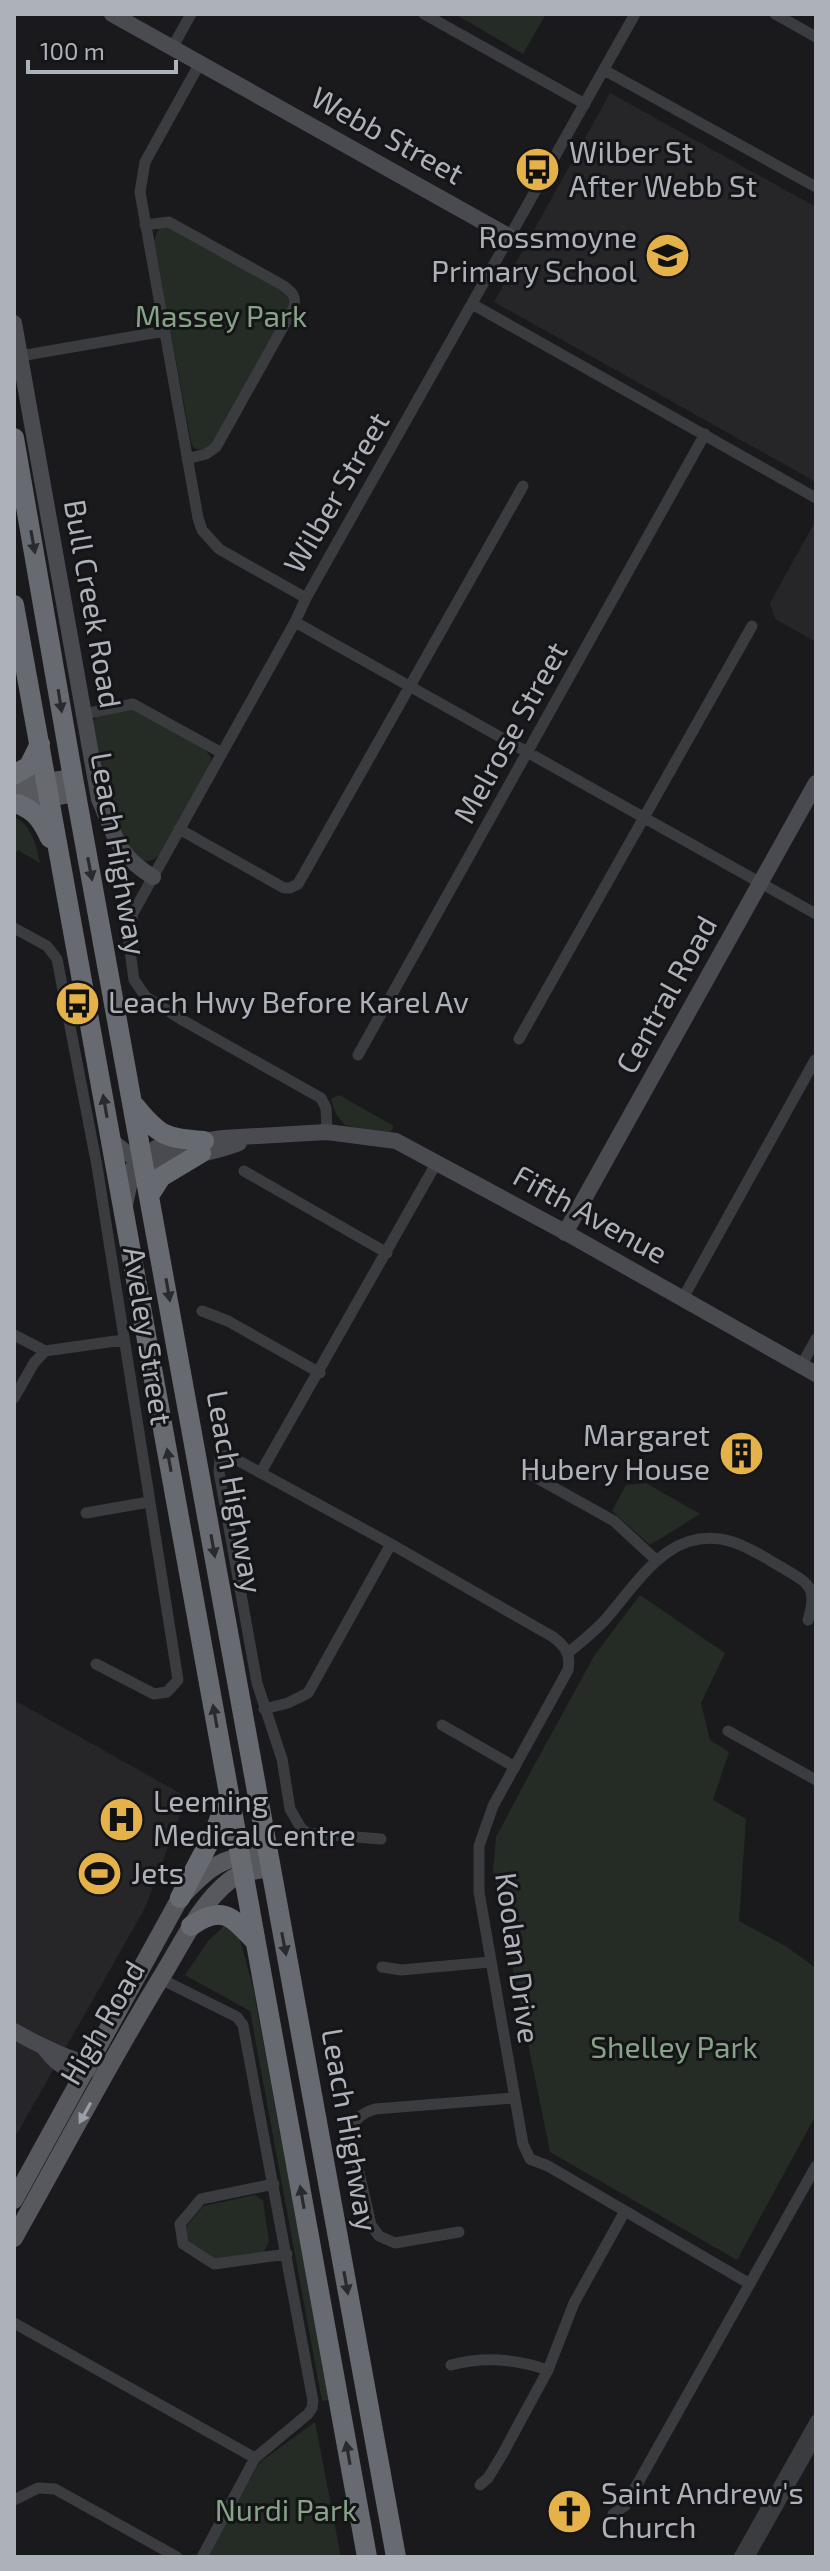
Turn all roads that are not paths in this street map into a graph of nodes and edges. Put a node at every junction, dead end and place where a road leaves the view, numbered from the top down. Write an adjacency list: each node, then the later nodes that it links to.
1 (112, 14): 7 (street, Webb Street)
2 (191, 14): 7 (street)
3 (424, 14): 10 (street)
4 (635, 14): 9 (street, Wilber Street)
5 (775, 14): 6 (street)
6 (816, 37)
7 (172, 48): 8 (street, Webb Street)
8 (200, 63): 12 (street); 13 (street, Webb Street)
9 (604, 70): 10 (street, Wilber Street); 11 (street)
10 (585, 104): 13 (street, Wilber Street)
11 (816, 187)
12 (145, 225): 16 (street); 20 (street)
13 (510, 237): 14 (street, Wilber Street)
14 (472, 304): 18 (street); 23 (street, Wilber Street)
15 (14, 323): 17 (street, Bull Creek Road)
16 (165, 331): 17 (street); 20 (street)
17 (20, 356): 28 (street, Bull Creek Road)
18 (705, 434): 22 (street); 31 (street, Melrose Street)
19 (14, 438): 34 (highway, Leach Highway, one-way to 34)
20 (187, 459): 23 (street)
21 (523, 486): 27 (street)
22 (816, 498)
23 (306, 598): 25 (street, Wilber Street)
24 (14, 605): 29 (highway, Leach Highway)
25 (295, 622): 27 (street); 30 (street, Wilber Street)
26 (752, 626): 37 (street)
27 (411, 687): 31 (street); 38 (street)
28 (84, 714): 30 (street); 40 (street, Bull Creek Road)
29 (40, 744): 32 (highway); 35 (highway, Leach Highway)
30 (222, 753): 38 (street, Wilber Street)
31 (528, 753): 37 (street); 45 (street, Melrose Street)
32 (14, 775)
33 (816, 783): 41 (street, Central Road)
34 (74, 785): 35 (main road); 47 (highway, Leach Highway, one-way to 47)
35 (48, 790): 36 (main road); 39 (highway, Leach Highway)
36 (15, 798): 39 (highway)
37 (644, 817): 41 (street); 44 (street)
38 (179, 829): 40 (street, Wilber Street)
39 (59, 856): 49 (highway, Leach Highway, one-way to 39)
40 (153, 877): 48 (street, Wilber Street)
41 (761, 883): 42 (street); 56 (street, Central Road)
42 (816, 914)
43 (14, 928): 62 (street, Aveley Street)
44 (519, 1039)
45 (358, 1055)
46 (815, 1060): 58 (street)
47 (133, 1103): 50 (highway); 51 (highway, Leach Highway)
48 (327, 1132): 50 (street, Fifth Avenue); 52 (street, Fifth Avenue)
49 (111, 1140): 51 (street); 55 (highway, Leach Highway)
50 (203, 1147): 51 (street, Fifth Avenue); 54 (highway)
51 (144, 1161): 54 (highway, Leach Highway); 55 (street)
52 (437, 1162): 56 (street, Fifth Avenue); 57 (street)
53 (244, 1171): 57 (street)
54 (150, 1194): 83 (highway, Leach Highway, one-way to 83)
55 (124, 1210): 81 (highway, Leach Highway, one-way to 55)
56 (565, 1233): 58 (street, Fifth Avenue)
57 (387, 1253): 65 (street)
58 (683, 1298): 64 (street, Fifth Avenue)
59 (202, 1311): 65 (street)
60 (14, 1335): 63 (street)
61 (816, 1339): 64 (street)
62 (123, 1340): 63 (street); 69 (street, Aveley Street)
63 (45, 1351): 66 (street)
64 (809, 1370)
65 (320, 1373): 67 (street)
66 (14, 1398)
67 (261, 1472): 71 (street); 76 (street)
68 (526, 1472): 72 (street)
69 (149, 1502): 70 (street); 75 (street, Aveley Street)
70 (86, 1513)
71 (391, 1544): 74 (street); 76 (street)
72 (656, 1560): 73 (street); 74 (street)
73 (808, 1620)
74 (568, 1653): 79 (street, Koolan Drive)
75 (96, 1664)
76 (264, 1709): 82 (street)
77 (442, 1725): 79 (street)
78 (728, 1731): 80 (street)
79 (515, 1767): 88 (street, Koolan Drive)
80 (816, 1780)
81 (229, 1793): 84 (highway, Leach Highway); 85 (highway)
82 (381, 1839)
83 (268, 1859): 84 (main road, High Road); 114 (highway, Leach Highway, one-way to 114)
84 (241, 1864): 85 (main road, High Road); 86 (main road, High Road); 87 (highway, Leach Highway)
85 (180, 1898): 94 (main road, High Road)
86 (191, 1926): 87 (highway); 90 (main road, High Road)
87 (256, 1942): 117 (highway, Leach Highway, one-way to 87)
88 (490, 1962): 89 (street); 96 (street, Koolan Drive)
89 (382, 1967)
90 (161, 1979): 93 (main road, High Road); 98 (street)
91 (14, 2031): 92 (street)
92 (44, 2048): 94 (street); 95 (street)
93 (117, 2053): 95 (street); 102 (main road, High Road, one-way to 102)
94 (96, 2055): 95 (main road, High Road)
95 (77, 2071): 99 (main road, High Road)
96 (514, 2098): 100 (street, Koolan Drive); 101 (street)
97 (816, 2166): 104 (street)
98 (274, 2184): 103 (street); 103 (street)
99 (14, 2200)
100 (625, 2211): 104 (street, Koolan Drive); 107 (street)
101 (459, 2232)
102 (14, 2238)
103 (287, 2254): 110 (street)
104 (750, 2284): 113 (street)
105 (14, 2323): 110 (street)
106 (451, 2365): 107 (street)
107 (548, 2370): 111 (street)
108 (816, 2420): 120 (street)
109 (816, 2438): 121 (street)
110 (255, 2458): 116 (street)
111 (480, 2485)
112 (14, 2500): 115 (street)
113 (613, 2514)
114 (392, 2535): 118 (highway, Leach Highway); 119 (highway)
115 (177, 2557)
116 (202, 2557)
117 (367, 2557)
118 (396, 2557)
119 (411, 2557)
120 (739, 2557)
121 (749, 2557)

